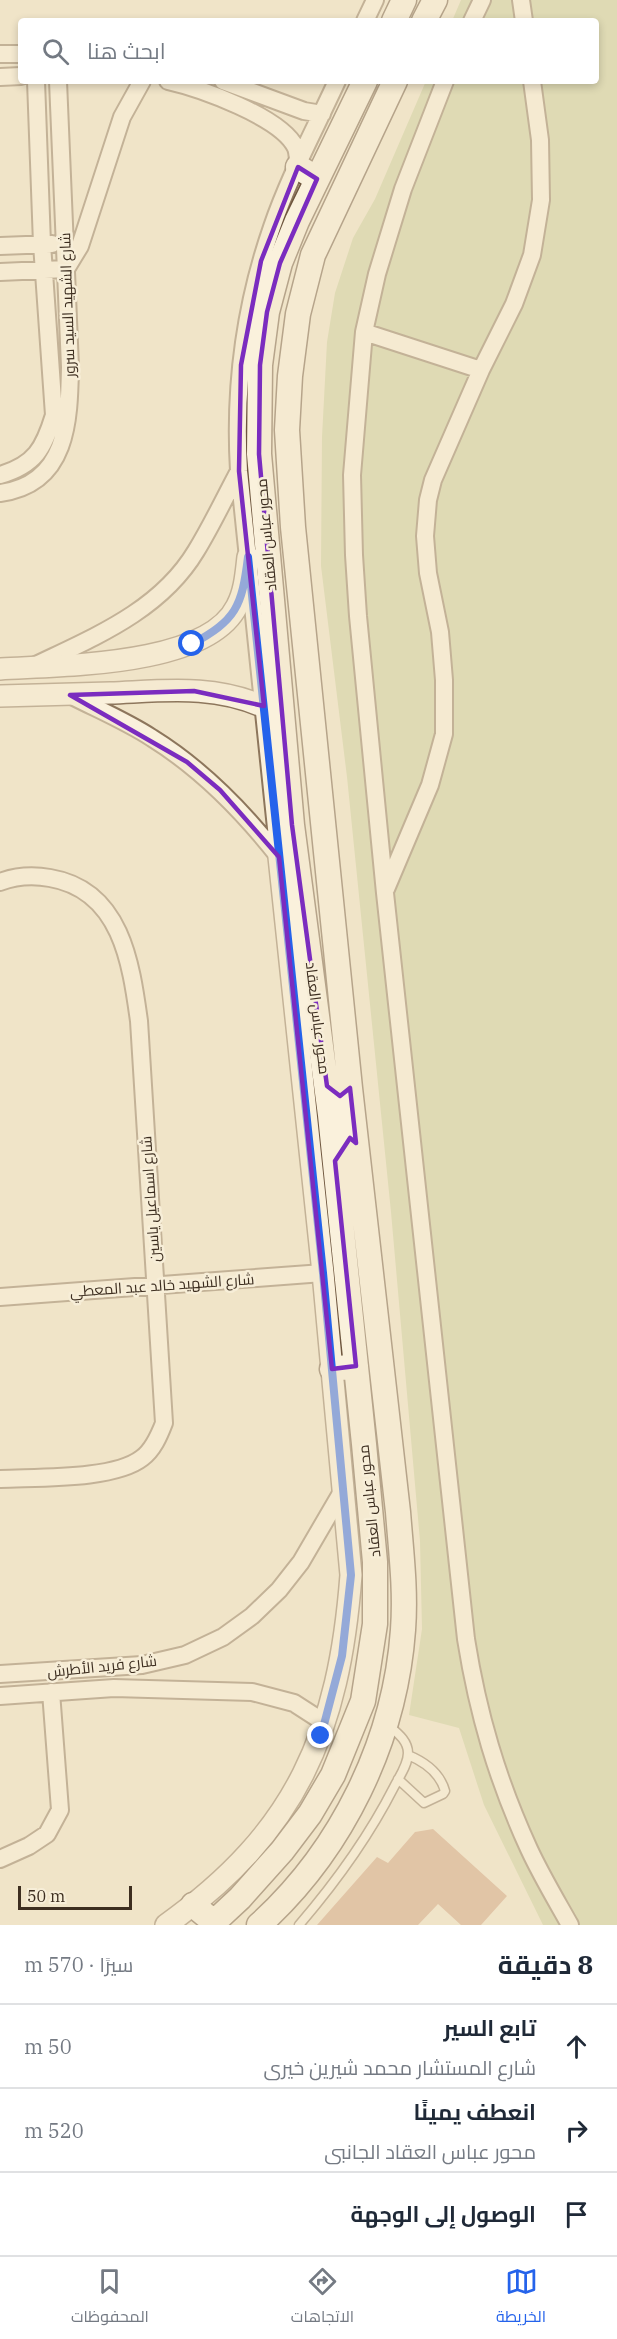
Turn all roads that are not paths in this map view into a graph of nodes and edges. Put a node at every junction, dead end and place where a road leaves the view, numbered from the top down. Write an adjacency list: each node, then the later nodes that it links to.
1 (375, 0): 6 (street)
2 (404, 0): 7 (main road)
3 (435, 0): 8 (main road)
4 (482, 0): 9 (street)
5 (521, 0): 10 (street)
6 (366, 18)
7 (395, 18)
8 (426, 18)
9 (473, 18)
10 (524, 18)
11 (0, 54): 12 (street)
12 (18, 54)
13 (18, 76): 14 (street)
14 (0, 77)
15 (36, 84): 29 (street, شارع الشهيد السيد سرور)
16 (58, 84): 30 (street, شارع الشهيد السيد سرور)
17 (140, 84): 32 (street)
18 (177, 84): 26 (street)
19 (230, 84): 25 (street)
20 (336, 84): 27 (street)
21 (363, 84): 28 (main road, محور عباس العقاد)
22 (394, 84): 51 (main road, محور عباس العقاد)
23 (444, 84): 35 (street)
24 (532, 84): 36 (street)
25 (260, 96): 26 (street); 27 (street)
26 (254, 112): 28 (street)
27 (322, 114): 28 (street)
28 (308, 173): 37 (street); 40 (main road, محور عباس العقاد)
29 (42, 244): 30 (street); 31 (street); 33 (street, شارع الشهيد السيد سرور)
30 (65, 244): 32 (street, شارع الشهيد السيد سرور)
31 (0, 246)
32 (66, 269): 33 (street); 39 (street, شارع الشهيد السيد سرور)
33 (44, 272): 34 (street); 38 (street, شارع الشهيد السيد سرور)
34 (0, 273)
35 (364, 332): 36 (street); 49 (street)
36 (481, 370): 49 (street)
37 (239, 471): 40 (street); 41 (street)
38 (0, 475)
39 (0, 493)
40 (258, 556): 41 (street); 45 (street); 46 (main road, محور عباس العقاد)
41 (32, 667): 42 (street)
42 (0, 669)
43 (70, 694): 44 (street); 45 (street); 47 (street)
44 (0, 696)
45 (264, 707): 46 (street)
46 (280, 783): 47 (street); 50 (main road, محور عباس العقاد)
47 (279, 856): 54 (street)
48 (0, 882): 55 (street, شارع اسماعيل ياسين)
49 (385, 893): 76 (street)
50 (327, 1086): 51 (main road); 53 (main road, محور عباس العقاد)
51 (350, 1088): 52 (main road, محور عباس العقاد)
52 (356, 1143): 53 (main road); 67 (main road, محور عباس العقاد)
53 (335, 1159): 57 (main road, محور عباس العقاد)
54 (323, 1273): 55 (street, شارع الشهيد خالد عبد المعطي); 58 (street)
55 (156, 1286): 56 (street, شارع الشهيد خالد عبد المعطي); 59 (street, شارع اسماعيل ياسين)
56 (0, 1297)
57 (356, 1366): 58 (main road); 72 (main road, محور عباس العقاد)
58 (332, 1369): 60 (street)
59 (0, 1479)
60 (343, 1490): 61 (street, شارع فريد الأطرش); 66 (street)
61 (113, 1667): 62 (street, شارع فريد الأطرش); 63 (street)
62 (0, 1674)
63 (114, 1688): 64 (street, شارع فريد الأطرش); 66 (street, شارع فريد الأطرش)
64 (51, 1692): 65 (street, شارع فريد الأطرش); 70 (street)
65 (0, 1696)
66 (326, 1723): 71 (street)
67 (387, 1724): 68 (lane); 74 (main road, محور عباس العقاد)
68 (408, 1755): 69 (lane); 69 (lane)
69 (398, 1779): 75 (lane)
70 (0, 1859)
71 (193, 1905): 72 (main road); 73 (street)
72 (212, 1924)
73 (166, 1925)
74 (259, 1925)
75 (299, 1925)
76 (570, 1925)

